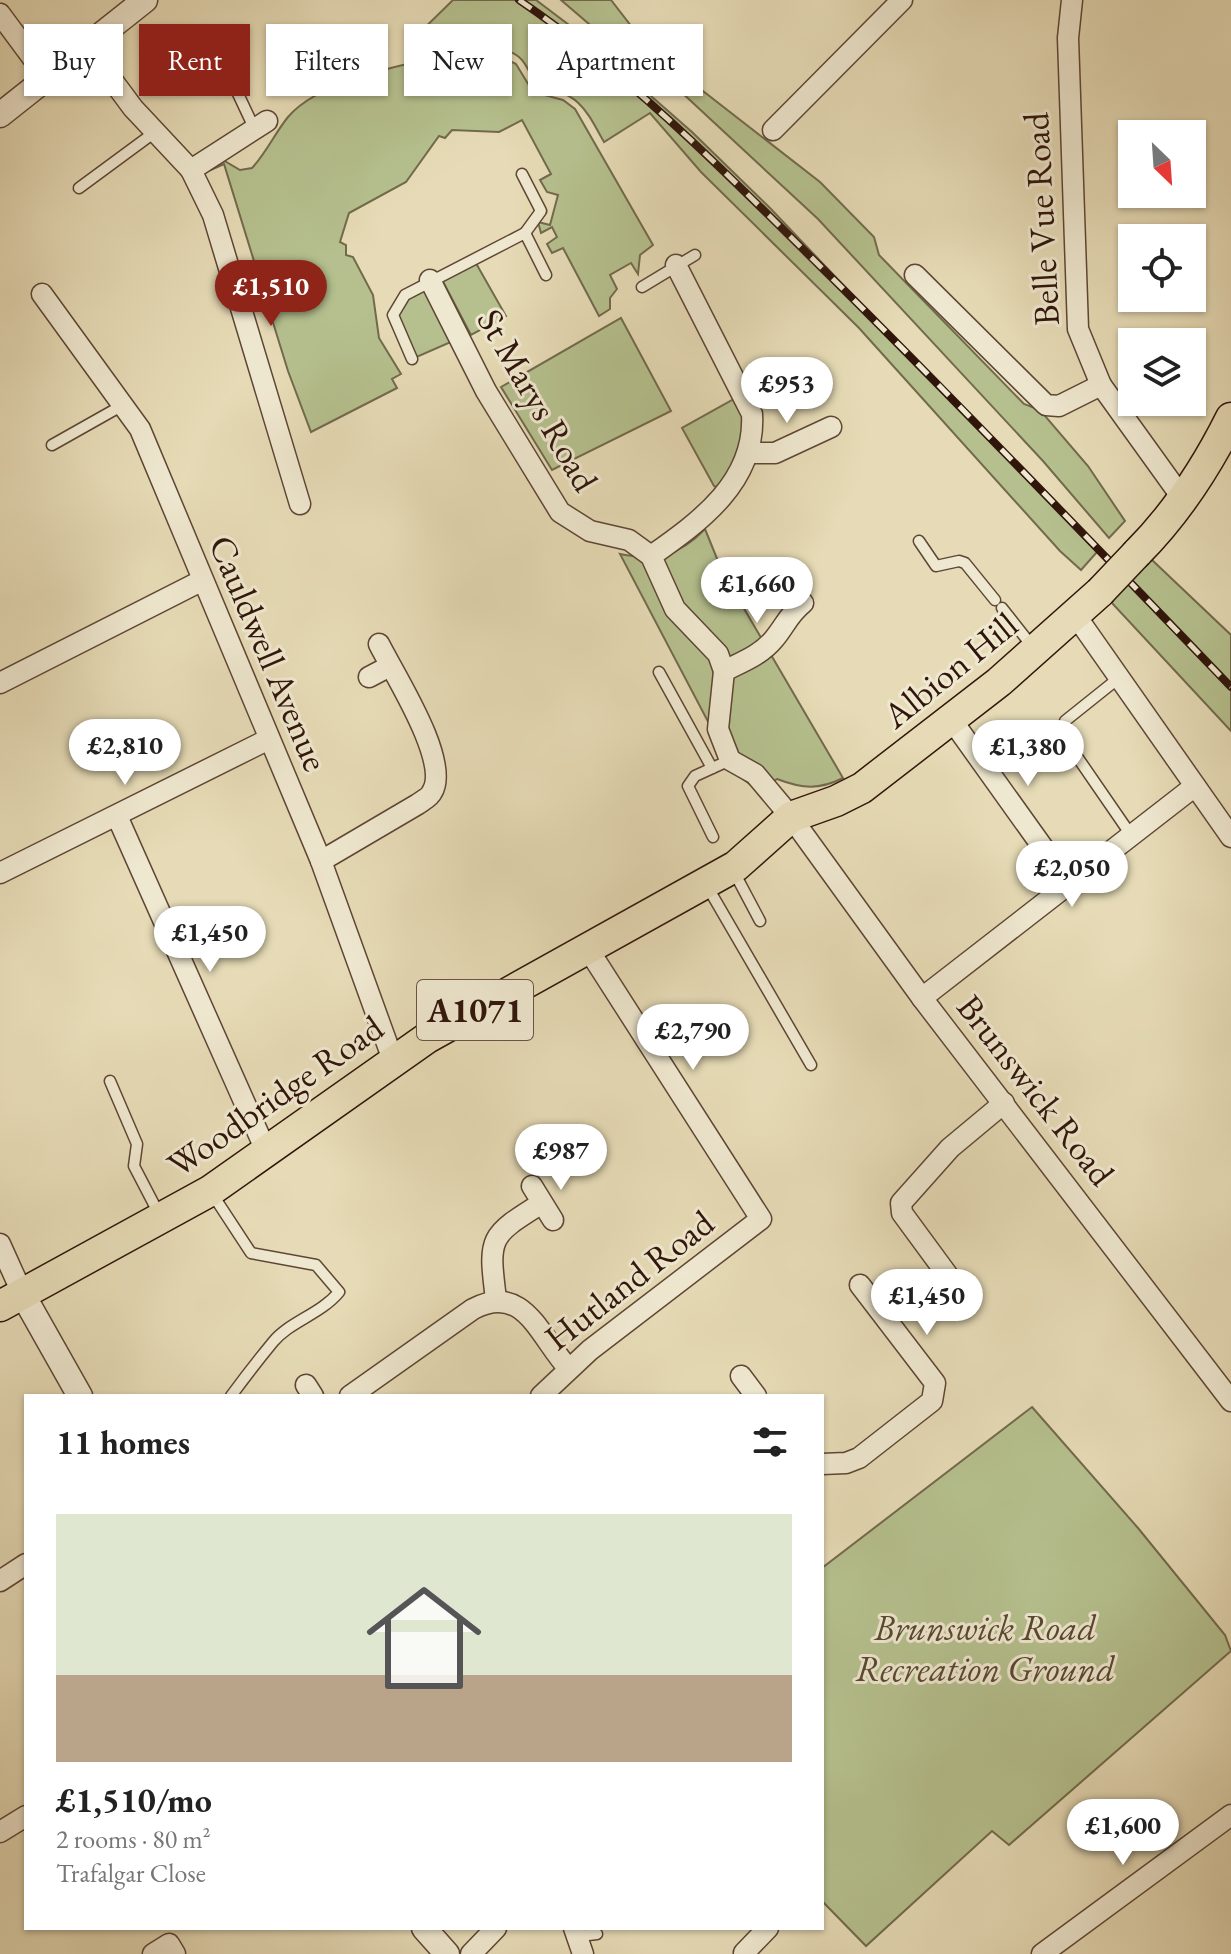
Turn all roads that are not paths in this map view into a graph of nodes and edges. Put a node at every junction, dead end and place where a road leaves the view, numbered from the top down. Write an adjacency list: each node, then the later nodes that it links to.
1 (145, 0): 5 (street)
2 (902, 0): 12 (street)
3 (1072, 0): 26 (street, Belle Vue Road)
4 (0, 14): 6 (street)
5 (115, 24)
6 (24, 46)
7 (123, 92): 13 (street)
8 (24, 95): 10 (street)
9 (243, 96): 11 (lane)
10 (0, 115)
11 (261, 126): 14 (street)
12 (773, 130)
13 (155, 132): 14 (street); 16 (lane)
14 (191, 170): 33 (street)
15 (522, 174): 17 (lane)
16 (79, 188)
17 (525, 233): 20 (lane); 22 (lane)
18 (695, 255): 19 (lane)
19 (676, 265): 23 (lane); 31 (street)
20 (546, 275)
21 (915, 275): 26 (street)
22 (430, 280): 25 (lane); 35 (street, St Marys Road)
23 (642, 287)
24 (42, 294): 27 (street, Cauldwell Avenue)
25 (412, 359)
26 (1101, 385): 32 (street, Belle Vue Road)
27 (123, 405): 30 (lane); 36 (street, Cauldwell Avenue)
28 (1231, 418): 32 (main road, A1071)
29 (831, 427): 31 (street)
30 (52, 445)
31 (749, 453): 35 (street)
32 (1183, 499): 38 (main road, Albion Hill / A1071, bridge)
33 (300, 504)
34 (919, 541): 40 (lane)
35 (651, 556): 42 (street)
36 (201, 581): 46 (street); 49 (street, Cauldwell Avenue)
37 (803, 603): 42 (street)
38 (1076, 616): 40 (main road, Albion Hill / A1071); 45 (street)
39 (379, 644): 41 (street)
40 (1036, 651): 47 (main road, Albion Hill / A1071)
41 (390, 666): 44 (street); 58 (street)
42 (724, 671): 51 (street)
43 (659, 672): 51 (lane)
44 (369, 677)
45 (1120, 677): 48 (lane); 52 (street)
46 (0, 683)
47 (951, 719): 54 (main road, Albion Hill / A1071); 62 (street)
48 (1065, 721)
49 (269, 739): 53 (street); 58 (street, Cauldwell Avenue)
50 (1069, 745): 55 (lane)
51 (721, 764): 54 (street); 56 (lane)
52 (1195, 786): 55 (street); 57 (street)
53 (117, 816): 60 (street); 70 (street)
54 (791, 817): 59 (main road, Woodbridge Road / A1071); 65 (street, Brunswick Road)
55 (1131, 835): 62 (street)
56 (713, 837)
57 (1231, 837)
58 (321, 861): 66 (street, Cauldwell Avenue)
59 (732, 869): 61 (main road, Woodbridge Road / A1071); 63 (lane)
60 (0, 873)
61 (706, 884): 64 (main road, Woodbridge Road / A1071); 67 (lane)
62 (1069, 884): 65 (street)
63 (760, 921)
64 (588, 949): 66 (main road, Woodbridge Road / A1071); 79 (street, Hutland Road)
65 (922, 998): 69 (street, Brunswick Road)
66 (393, 1060): 70 (main road, Woodbridge Road / A1071)
67 (811, 1065)
68 (110, 1081): 73 (lane)
69 (1004, 1103): 75 (street); 86 (street, Brunswick Road)
70 (267, 1153): 71 (main road, Woodbridge Road / A1071)
71 (210, 1191): 73 (main road, Woodbridge Road / A1071); 83 (lane)
72 (542, 1203): 77 (street)
73 (162, 1219): 78 (main road, Woodbridge Road / A1071)
74 (0, 1244): 78 (street)
75 (949, 1277)
76 (860, 1285): 87 (street)
77 (496, 1299): 79 (street); 84 (street)
78 (11, 1300): 82 (street)
79 (569, 1369): 81 (street, Hutland Road)
80 (741, 1376): 85 (street)
81 (550, 1393)
82 (79, 1394)
83 (232, 1394)
84 (353, 1394)
85 (754, 1394)
86 (1231, 1401)
87 (824, 1464)
88 (24, 1565): 89 (street)
89 (0, 1581)
90 (1231, 1815): 97 (street)
91 (24, 1817): 92 (street)
92 (0, 1832)
93 (426, 1930): 95 (street)
94 (494, 1930): 96 (street)
95 (447, 1954)
96 (471, 1954)
97 (1042, 1954)

